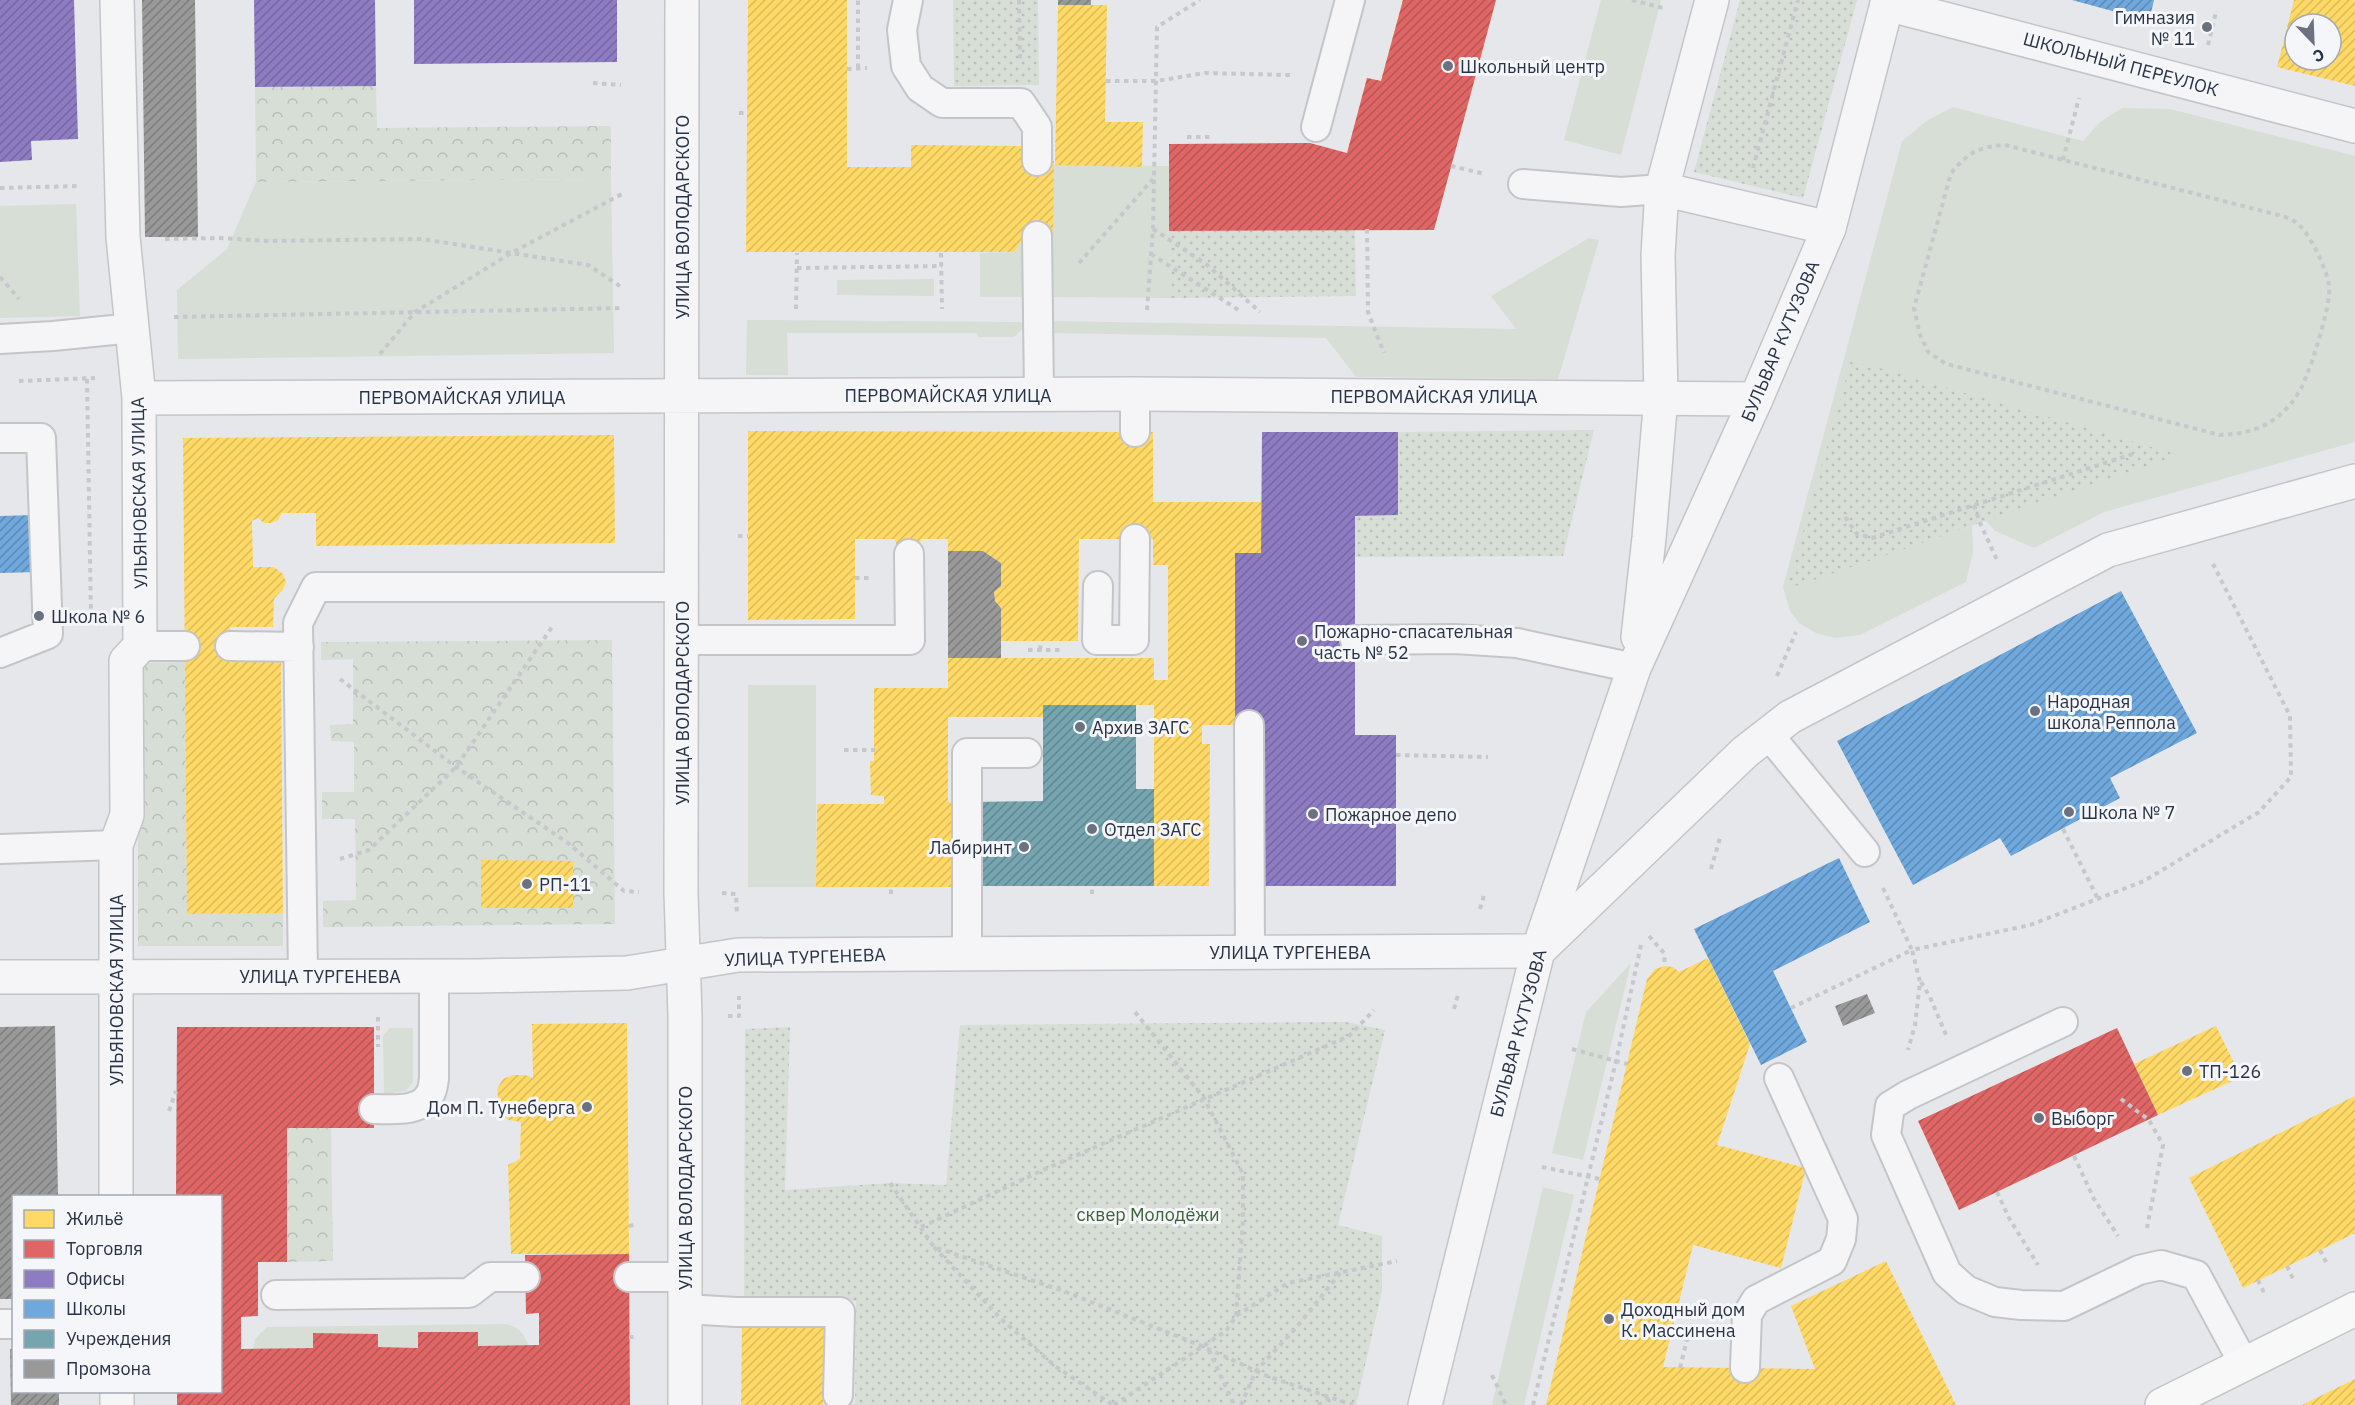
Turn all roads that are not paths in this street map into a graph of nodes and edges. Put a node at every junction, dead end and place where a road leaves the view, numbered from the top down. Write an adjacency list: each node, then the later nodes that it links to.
1 (117, 0): 14 (street, УЛЬЯНОВСКАЯ УЛИЦА)
2 (682, 0): 18 (street, УЛИЦА ВОЛОДАРСКОГО)
3 (908, 0): 9 (lane)
4 (1350, 0): 8 (lane)
5 (1712, 0): 11 (street, БУЛЬВАР КУТУЗОВА)
6 (1888, 2): 7 (street, ШКОЛЬНЫЙ ПЕРЕУЛОК); 12 (street, БУЛЬВАР КУТУЗОВА)
7 (2355, 126)
8 (1316, 127)
9 (1037, 161)
10 (1522, 184): 11 (lane)
11 (1662, 189): 12 (street); 19 (street, БУЛЬВАР КУТУЗОВА)
12 (1828, 228): 21 (street, БУЛЬВАР КУТУЗОВА)
13 (1037, 236): 16 (lane)
14 (133, 328): 15 (lane); 20 (street, УЛЬЯНОВСКАЯ УЛИЦА)
15 (0, 339)
16 (1039, 394): 17 (street, ПЕРВОМАЙСКАЯ УЛИЦА); 18 (street, ПЕРВОМАЙСКАЯ УЛИЦА)
17 (1135, 394): 19 (street, ПЕРВОМАЙСКАЯ УЛИЦА); 22 (lane)
18 (682, 396): 20 (street, ПЕРВОМАЙСКАЯ УЛИЦА); 28 (street, УЛИЦА ВОЛОДАРСКОГО)
19 (1661, 397): 21 (street, ПЕРВОМАЙСКАЯ УЛИЦА); 36 (street, БУЛЬВАР КУТУЗОВА)
20 (139, 398): 31 (street, УЛЬЯНОВСКАЯ УЛИЦА)
21 (1756, 399): 36 (street, БУЛЬВАР КУТУЗОВА)
22 (1135, 432)
23 (0, 438): 35 (lane)
24 (2355, 481): 38 (street)
25 (1134, 539): 27 (lane)
26 (909, 554): 29 (lane)
27 (1098, 586)
28 (683, 587): 29 (street, УЛИЦА ВОЛОДАРСКОГО); 34 (lane)
29 (682, 640): 46 (street, УЛИЦА ВОЛОДАРСКОГО)
30 (1355, 640): 36 (lane)
31 (140, 646): 32 (lane); 40 (street, УЛЬЯНОВСКАЯ УЛИЦА)
32 (185, 646)
33 (230, 646): 34 (lane)
34 (299, 647): 47 (lane)
35 (0, 653)
36 (1634, 668): 43 (street, БУЛЬВАР КУТУЗОВА)
37 (1249, 725): 44 (lane)
38 (1768, 734): 42 (lane); 43 (street)
39 (1027, 753): 45 (lane)
40 (116, 845): 41 (lane); 48 (street, УЛЬЯНОВСКАЯ УЛИЦА)
41 (0, 849)
42 (1865, 852)
43 (1538, 951): 44 (street, УЛИЦА ТУРГЕНЕВА); 65 (street, БУЛЬВАР КУТУЗОВА)
44 (1250, 952): 45 (street, УЛИЦА ТУРГЕНЕВА)
45 (967, 954): 46 (street, УЛИЦА ТУРГЕНЕВА)
46 (682, 964): 49 (street, УЛИЦА ТУРГЕНЕВА); 57 (street, УЛИЦА ВОЛОДАРСКОГО)
47 (303, 975): 48 (street, УЛИЦА ТУРГЕНЕВА); 49 (street, УЛИЦА ТУРГЕНЕВА)
48 (116, 976): 50 (street, УЛИЦА ТУРГЕНЕВА); 54 (street, УЛЬЯНОВСКАЯ УЛИЦА)
49 (434, 976): 53 (lane)
50 (0, 977)
51 (2062, 1023): 61 (lane)
52 (1779, 1078): 62 (lane)
53 (374, 1109)
54 (116, 1195)
55 (525, 1277): 58 (lane)
56 (629, 1277): 57 (lane)
57 (685, 1277): 59 (street, УЛИЦА ВОЛОДАРСКОГО)
58 (276, 1295)
59 (685, 1309): 63 (lane); 64 (street, УЛИЦА ВОЛОДАРСКОГО)
60 (2355, 1309): 61 (main road)
61 (2244, 1364): 66 (main road)
62 (1745, 1368)
63 (838, 1395)
64 (685, 1405)
65 (1425, 1405)
66 (2162, 1405)

